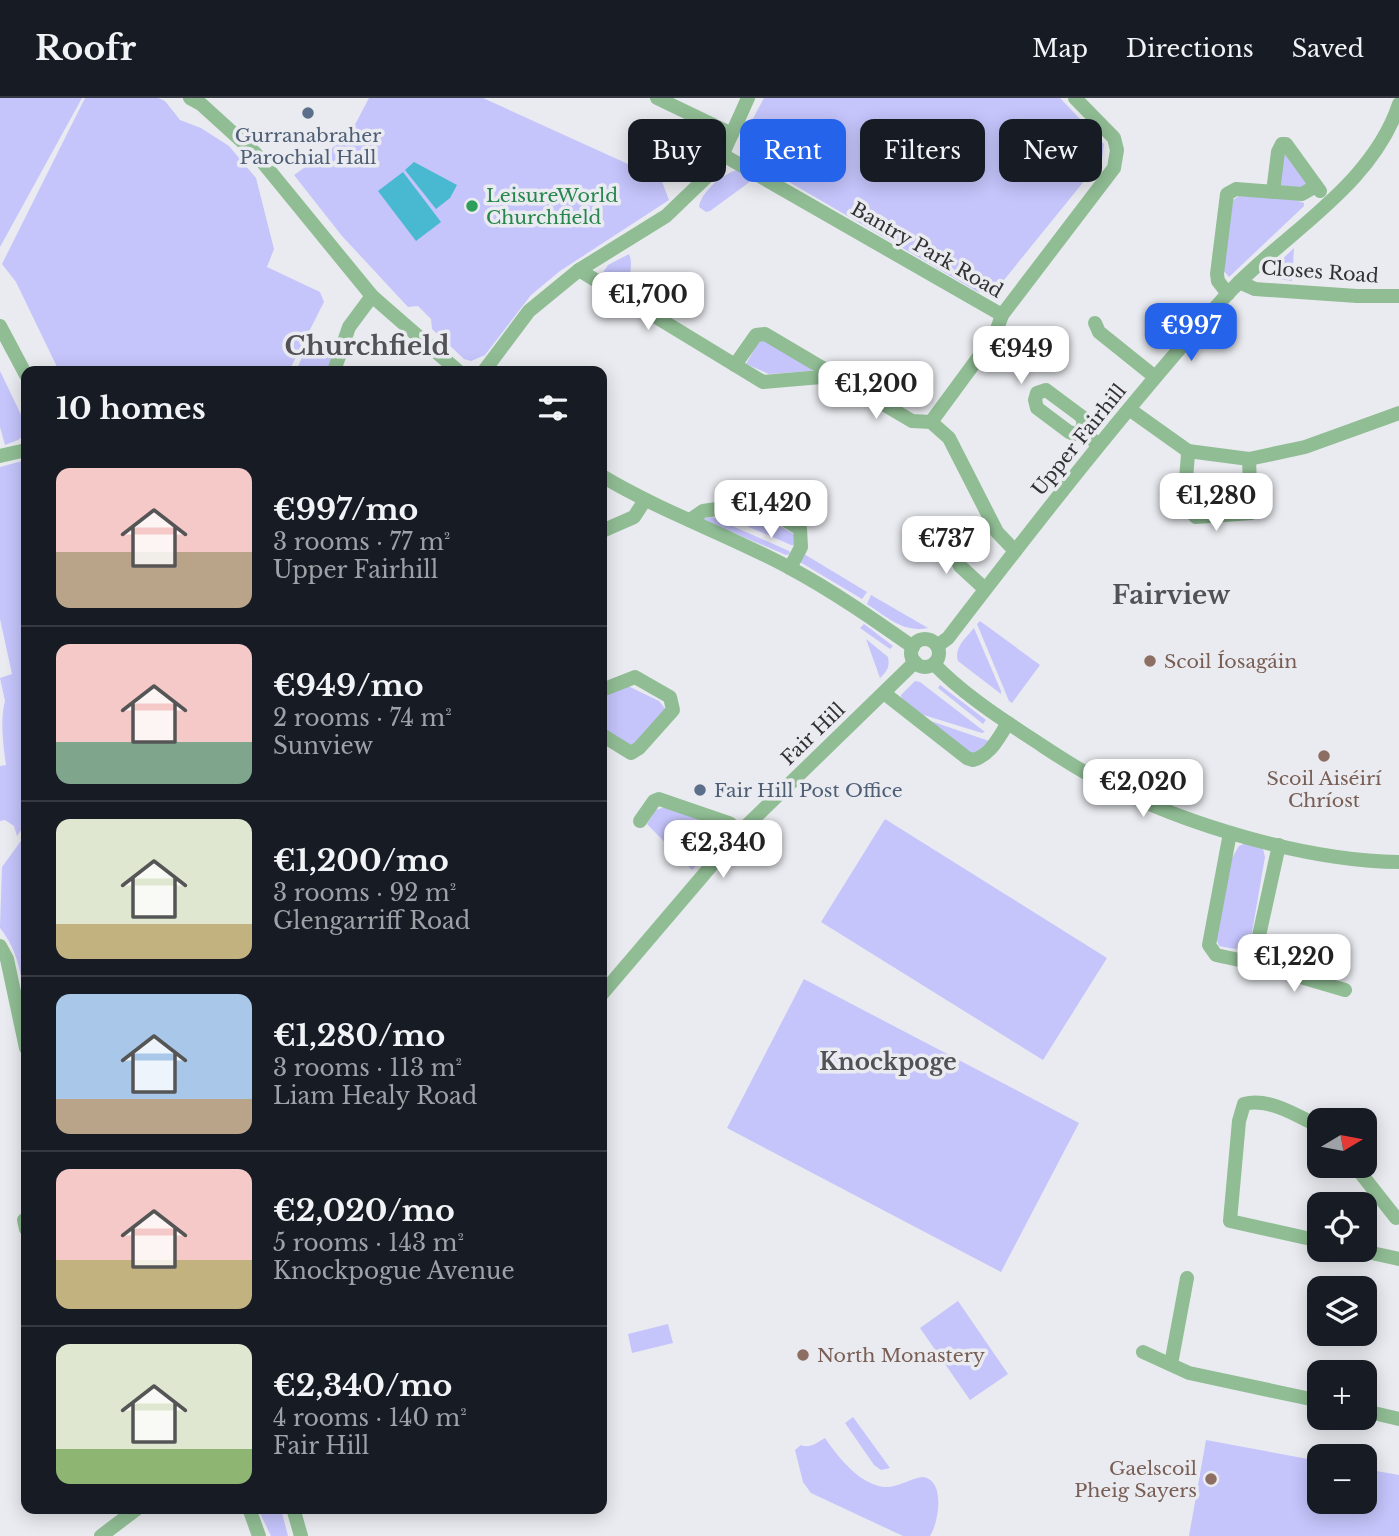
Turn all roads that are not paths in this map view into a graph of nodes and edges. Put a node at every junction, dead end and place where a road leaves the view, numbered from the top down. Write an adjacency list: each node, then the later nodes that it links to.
1 (657, 98): 6 (street)
2 (748, 98): 6 (street)
3 (1075, 98): 18 (street, Bantry Park Road)
4 (195, 99): 16 (street)
5 (1399, 104): 12 (street, Upper Fairhill)
6 (732, 134): 7 (street)
7 (726, 148)
8 (726, 157): 18 (street, Bantry Park Road)
9 (703, 182): 13 (street)
10 (1316, 186): 11 (street); 11 (street); 12 (street)
11 (1273, 191): 15 (street)
12 (1328, 202): 14 (street, Upper Fairhill)
13 (579, 270): 21 (street); 25 (street)
14 (1239, 282): 15 (street, Upper Fairhill); 17 (street, Closes Road)
15 (1227, 294): 27 (street, Upper Fairhill)
16 (372, 296): 23 (street); 24 (street)
17 (1399, 296)
18 (1002, 315): 30 (street, Bantry Park Road)
19 (1095, 323): 27 (street)
20 (0, 326): 22 (street)
21 (735, 365): 26 (street); 26 (street)
22 (21, 366)
23 (336, 366)
24 (452, 366)
25 (488, 366)
26 (833, 376): 30 (street)
27 (1155, 377): 28 (street, Upper Fairhill)
28 (1129, 409): 32 (street, Upper Fairhill); 34 (street)
29 (1399, 413): 36 (street)
30 (931, 422): 42 (street)
31 (1081, 432): 32 (street)
32 (1097, 444): 42 (street, Upper Fairhill)
33 (21, 451): 35 (street)
34 (1188, 451): 36 (street); 36 (street)
35 (0, 456)
36 (1249, 459)
37 (607, 479): 38 (street)
38 (645, 500): 39 (street); 40 (street)
39 (690, 520): 43 (street); 43 (street)
40 (607, 529)
41 (913, 549): 44 (street)
42 (1015, 551): 44 (street, Upper Fairhill)
43 (790, 568): 46 (street)
44 (985, 589): 45 (street, Upper Fairhill)
45 (937, 646): 46 (street); 47 (street)
46 (914, 654): 47 (street); 49 (street, Fair Hill)
47 (933, 664): 50 (street)
48 (607, 688): 51 (street)
49 (884, 693): 50 (street); 53 (street, Fair Hill)
50 (1008, 723): 54 (street)
51 (607, 738)
52 (640, 821): 53 (street)
53 (740, 832): 59 (street, Fair Hill)
54 (1230, 833): 55 (street); 58 (street)
55 (1279, 845): 56 (street); 58 (street)
56 (1399, 862)
57 (0, 946): 61 (street)
58 (1253, 963): 60 (street)
59 (607, 988)
60 (1345, 990)
61 (21, 1025)
62 (1307, 1120): 65 (street)
63 (1364, 1178): 64 (street)
64 (1396, 1218)
65 (1307, 1238)
66 (1377, 1254): 67 (street)
67 (1399, 1259)
68 (1187, 1278): 70 (street)
69 (1143, 1352): 70 (street)
70 (1171, 1364): 71 (street)
71 (1307, 1398)
72 (1377, 1414): 73 (street)
73 (1399, 1419)
74 (121, 1514): 77 (street)
75 (251, 1514): 78 (street)
76 (295, 1514): 79 (street)
77 (101, 1536)
78 (259, 1536)
79 (301, 1536)

